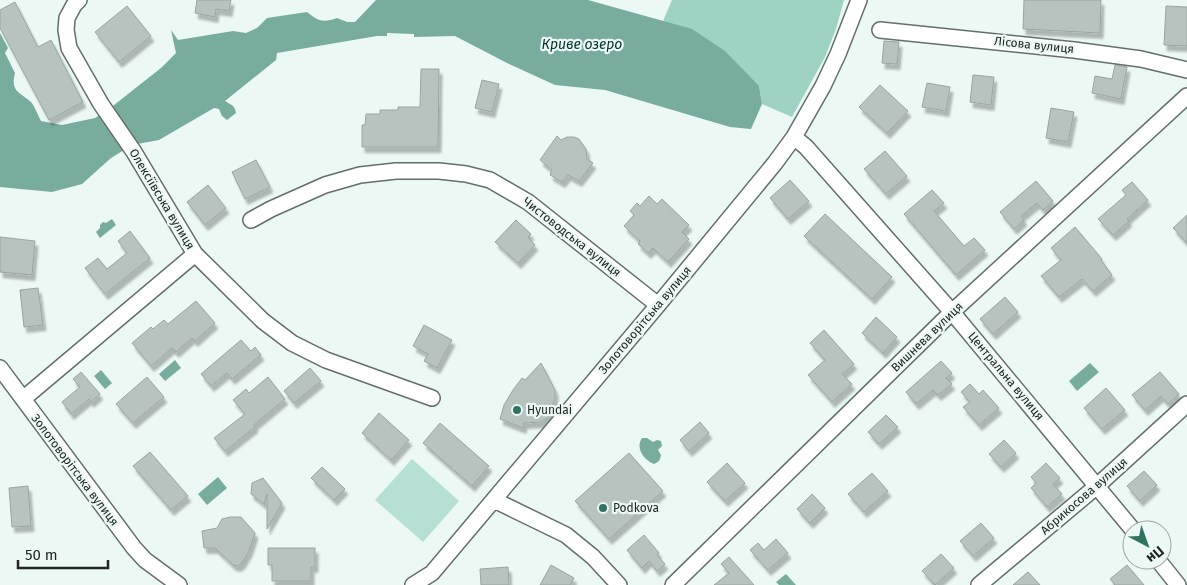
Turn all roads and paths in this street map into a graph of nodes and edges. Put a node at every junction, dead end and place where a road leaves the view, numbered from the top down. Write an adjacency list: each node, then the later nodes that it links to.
1 (79, 0): 8 (street, Олексіївська вулиця)
2 (859, 0): 6 (street, Золотоворітська вулиця)
3 (880, 30): 4 (street, Лісова вулиця)
4 (1187, 70)
5 (1187, 96): 10 (street, Вишнева вулиця)
6 (794, 137): 9 (street, Золотоворітська вулиця); 10 (street, Центральна вулиця)
7 (251, 220): 9 (street, Чистоводська вулиця)
8 (195, 254): 12 (street); 13 (street, Олексіївська вулиця)
9 (658, 305): 16 (street, Золотоворітська вулиця)
10 (952, 312): 15 (street, Центральна вулиця); 23 (street, Вишнева вулиця)
11 (0, 368): 13 (street, Золотоворітська вулиця)
12 (432, 398)
13 (23, 399): 20 (street, Золотоворітська вулиця)
14 (1187, 404): 15 (street, Абрикосова вулиця)
15 (1097, 486): 17 (street, Центральна вулиця); 24 (street, Абрикосова вулиця)
16 (494, 500): 19 (street, Золотоворітська вулиця); 22 (street)
17 (1125, 520)
18 (1166, 570): 25 (street)
19 (429, 579): 21 (street, Золотоворітська вулиця)
20 (179, 585)
21 (413, 585)
22 (619, 585)
23 (673, 585)
24 (979, 585)
25 (1178, 585)

